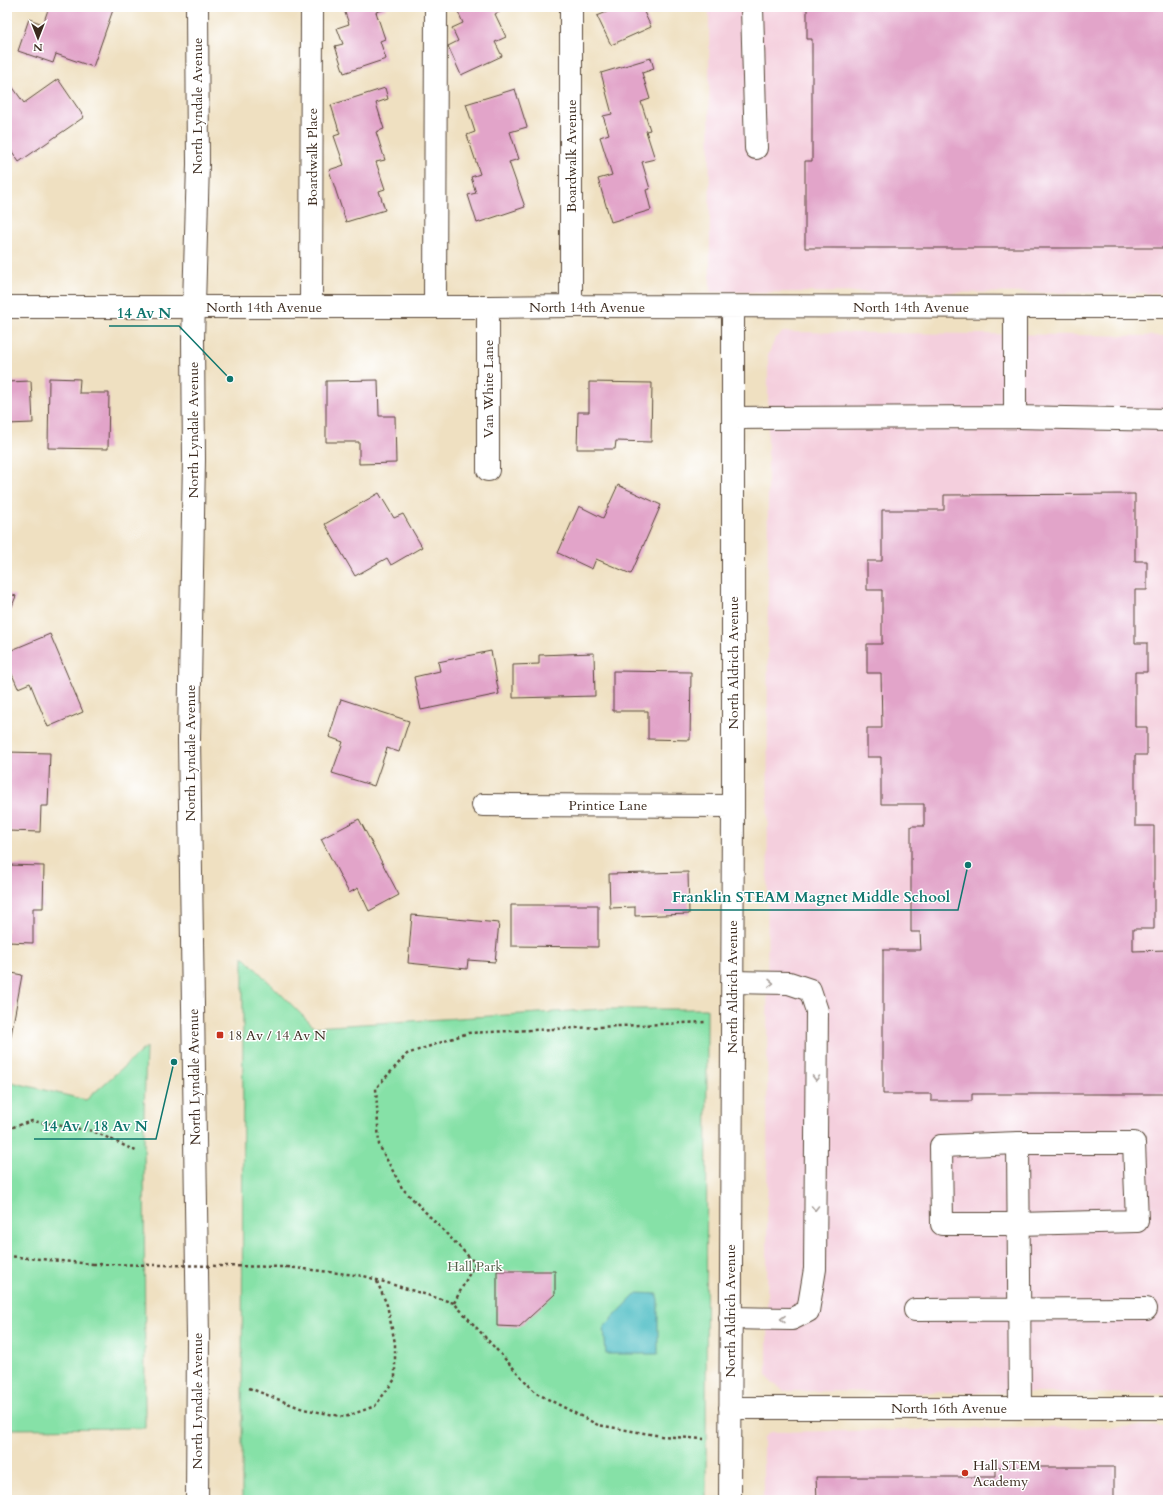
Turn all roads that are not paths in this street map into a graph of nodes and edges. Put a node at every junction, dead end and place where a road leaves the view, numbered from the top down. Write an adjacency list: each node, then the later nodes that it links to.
1 (197, 7): 14 (street, North Lyndale Avenue)
2 (312, 7): 8 (street, Boardwalk Place)
3 (436, 7): 9 (street)
4 (572, 7): 7 (street, Boardwalk Avenue)
5 (752, 7): 6 (street)
6 (756, 148)
7 (572, 306): 10 (street, North 14th Avenue); 15 (street, North 14th Avenue)
8 (311, 307): 9 (street, North 14th Avenue); 14 (street, North 14th Avenue)
9 (435, 307): 15 (street, North 14th Avenue)
10 (733, 307): 11 (street, North 14th Avenue); 17 (street, North Aldrich Avenue)
11 (1015, 307): 12 (street, North 14th Avenue); 16 (street)
12 (1168, 307)
13 (7, 308): 14 (street, North 14th Avenue)
14 (194, 308): 32 (street, North Lyndale Avenue)
15 (488, 308): 19 (street, Van White Lane)
16 (1015, 417): 17 (street); 18 (street)
17 (733, 418): 21 (street, North Aldrich Avenue)
18 (1168, 420)
19 (488, 470)
20 (483, 805): 21 (street, Printice Lane)
21 (733, 806): 22 (street, North Aldrich Avenue)
22 (732, 982): 28 (street, North Aldrich Avenue); 28 (street, one-way to 28)
23 (1018, 1143): 24 (street); 24 (street); 24 (street)
24 (1018, 1224): 27 (street)
25 (1146, 1309): 27 (street)
26 (915, 1310): 27 (street)
27 (1019, 1311): 30 (street)
28 (730, 1318): 29 (street, North Aldrich Avenue)
29 (730, 1408): 30 (street, North 16th Avenue); 33 (street, North Aldrich Avenue)
30 (1020, 1408): 31 (street, North 16th Avenue)
31 (1168, 1408)
32 (197, 1500)
33 (730, 1500)

